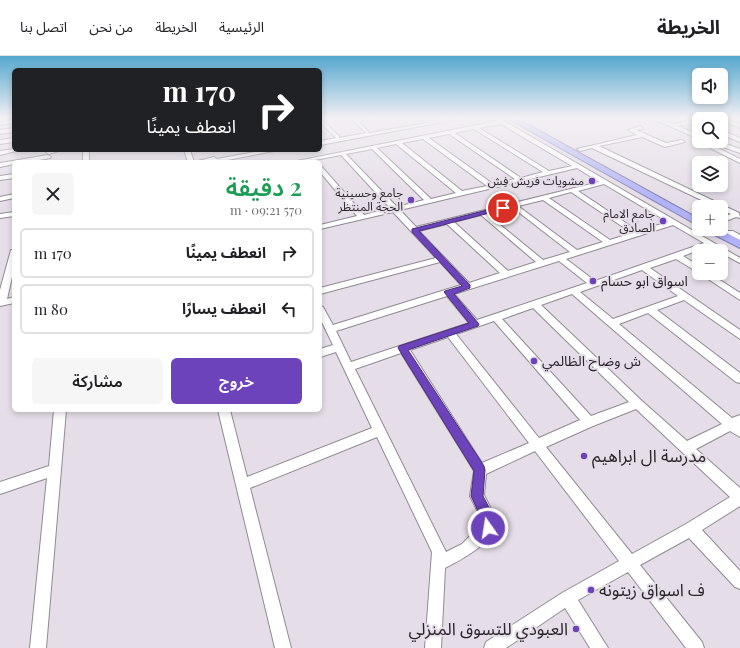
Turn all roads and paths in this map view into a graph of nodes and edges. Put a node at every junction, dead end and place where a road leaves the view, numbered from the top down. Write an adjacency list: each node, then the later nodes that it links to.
1 (380, 146): 10 (street)
2 (401, 146): 38 (street)
3 (436, 146): 36 (street)
4 (470, 146): 34 (street)
5 (504, 146): 31 (street)
6 (543, 146): 29 (street)
7 (569, 146): 11 (highway)
8 (593, 146): 11 (street); 48 (street)
9 (728, 146): 15 (street)
10 (373, 147): 19 (street); 42 (street)
11 (572, 147): 45 (highway); 51 (highway)
12 (714, 148): 26 (street)
13 (322, 150): 21 (street)
14 (12, 151): 17 (street)
15 (740, 151)
16 (258, 152): 18 (street)
17 (0, 153)
18 (252, 153): 23 (street); 24 (street)
19 (342, 153): 21 (street); 44 (street)
20 (48, 155): 22 (street)
21 (327, 156): 25 (street)
22 (24, 160)
23 (205, 160)
24 (219, 160)
25 (313, 160)
26 (740, 160)
27 (12, 163): 28 (street)
28 (0, 165)
29 (578, 166): 31 (street); 35 (street)
30 (322, 170): 50 (street)
31 (548, 173): 34 (street)
32 (12, 176): 33 (street)
33 (0, 178)
34 (520, 180): 36 (street)
35 (605, 182): 37 (street); 54 (street)
36 (492, 186): 38 (street)
37 (572, 190): 41 (street); 57 (street)
38 (461, 194): 42 (street)
39 (12, 195): 40 (street)
40 (0, 198)
41 (545, 198): 43 (street); 59 (street)
42 (429, 201): 44 (street)
43 (513, 205): 46 (street); 62 (street)
44 (394, 209): 50 (street); 56 (street)
45 (692, 212)
46 (482, 213): 53 (street); 68 (street)
47 (12, 214): 49 (street)
48 (738, 215): 52 (street)
49 (0, 216)
50 (362, 217): 55 (street)
51 (692, 218)
52 (728, 219)
53 (448, 221): 56 (street); 71 (street)
54 (674, 222): 57 (street); 60 (street)
55 (322, 225)
56 (414, 230): 65 (street)
57 (638, 234): 59 (street)
58 (724, 236): 61 (highway)
59 (609, 242): 62 (street)
60 (710, 243): 63 (street); 67 (street)
61 (740, 245)
62 (576, 253): 64 (street)
63 (677, 256): 69 (street); 70 (street)
64 (560, 258): 68 (street); 73 (street)
65 (441, 259): 74 (street); 75 (street)
66 (12, 260): 81 (street)
67 (740, 261)
68 (542, 263): 71 (street)
69 (692, 266)
70 (643, 267): 73 (street); 78 (street)
71 (506, 274): 74 (street)
72 (714, 280): 79 (street)
73 (594, 284): 76 (street)
74 (468, 286): 77 (street)
75 (322, 290)
76 (574, 291): 82 (street); 86 (street)
77 (448, 292): 87 (street); 88 (street)
78 (685, 297): 83 (street); 90 (street)
79 (740, 297)
80 (12, 300): 81 (street)
81 (1, 303)
82 (535, 304): 85 (street); 96 (street)
83 (650, 310): 86 (street); 95 (street)
84 (322, 313): 88 (street)
85 (495, 317): 87 (street); 99 (street)
86 (612, 323): 100 (street)
87 (475, 324): 89 (street)
88 (330, 329): 91 (street)
89 (450, 333): 92 (street); 102 (street)
90 (740, 335)
91 (339, 347): 93 (street); 94 (street)
92 (403, 348): 94 (street); 105 (street)
93 (322, 352)
94 (348, 367): 101 (street)
95 (740, 379)
96 (638, 404): 99 (street); 103 (street)
97 (60, 412): 104 (street)
98 (224, 412): 106 (street)
99 (589, 422): 102 (street)
100 (737, 426): 103 (street)
101 (380, 430): 106 (street); 110 (street)
102 (538, 445): 105 (street); 111 (street)
103 (686, 448): 108 (street)
104 (54, 470): 107 (street); 115 (street)
105 (480, 470): 110 (street)
106 (242, 485): 116 (street)
107 (0, 488)
108 (740, 497): 109 (street)
109 (691, 529): 111 (street); 112 (street)
110 (439, 563): 117 (street)
111 (629, 565): 113 (street); 119 (street)
112 (740, 582)
113 (567, 598): 114 (street); 118 (street)
114 (495, 647)
115 (38, 648)
116 (283, 648)
117 (433, 648)
118 (600, 648)
119 (696, 648)

